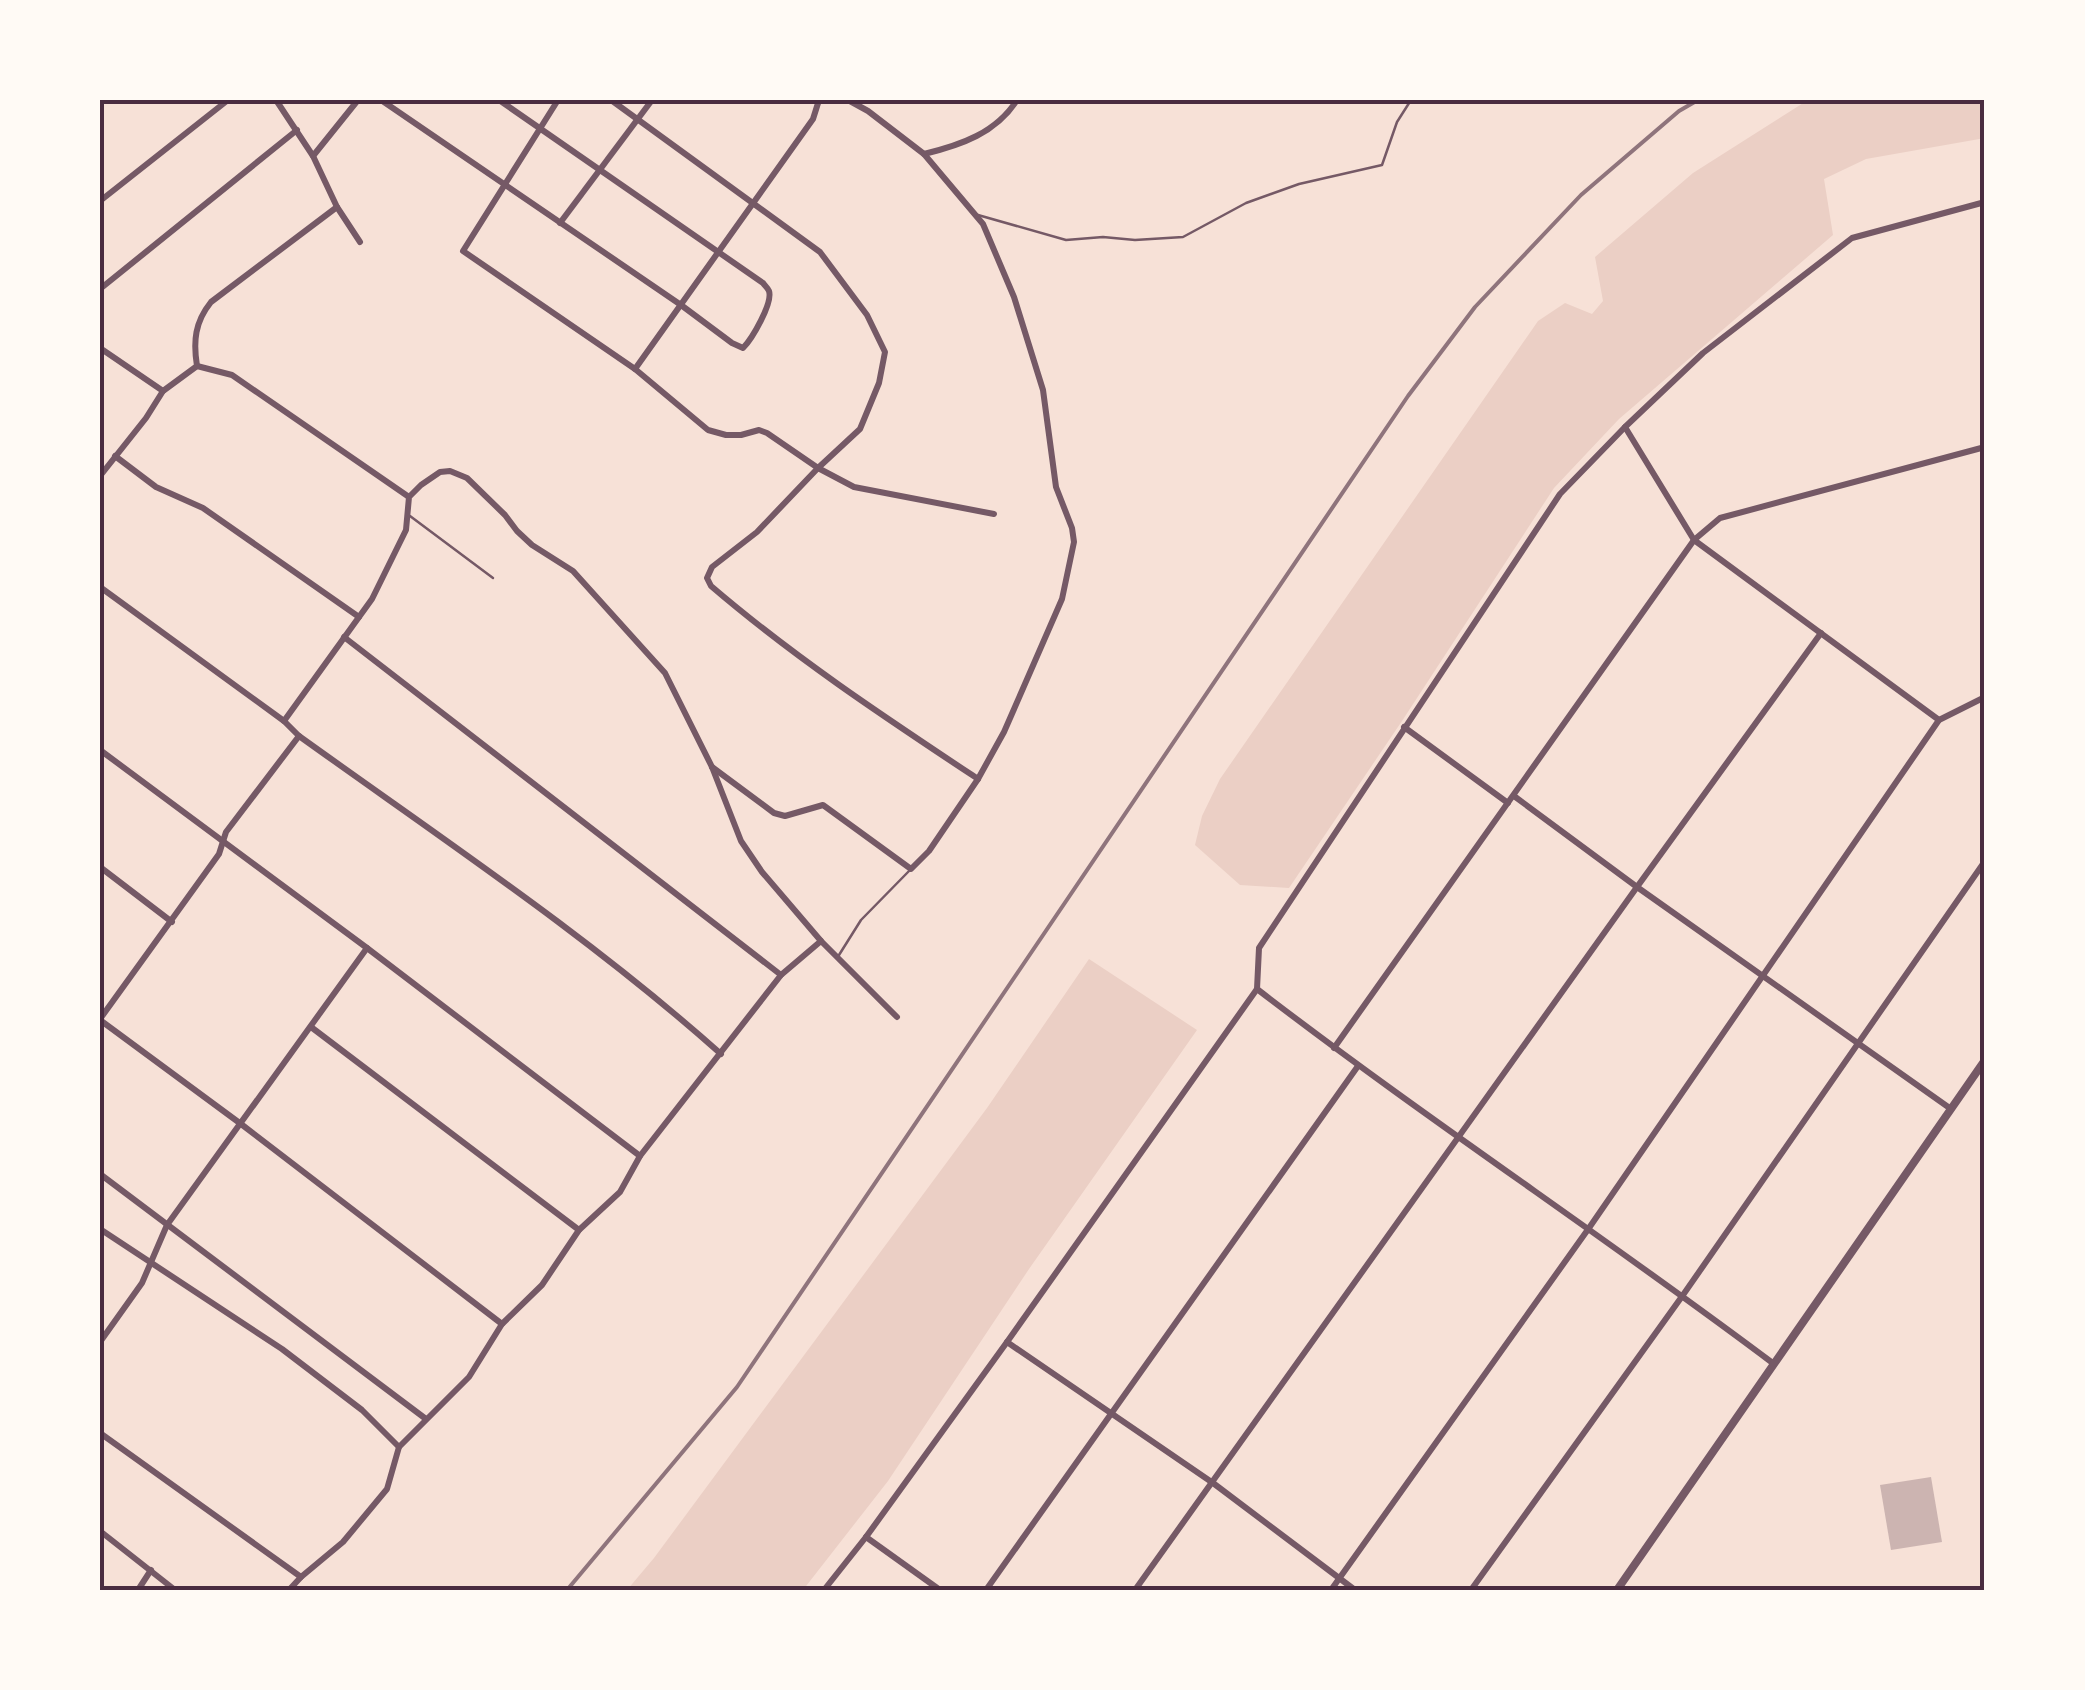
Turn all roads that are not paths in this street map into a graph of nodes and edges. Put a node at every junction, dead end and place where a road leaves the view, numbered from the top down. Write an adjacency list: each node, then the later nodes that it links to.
1 (228, 100): 20 (street)
2 (276, 100): 15 (street)
3 (358, 100): 17 (street)
4 (381, 100): 19 (street)
5 (499, 100): 14 (street)
6 (558, 100): 14 (street)
7 (611, 100): 13 (street)
8 (652, 100): 13 (street)
9 (819, 100): 22 (street)
10 (848, 100): 16 (street)
11 (1018, 100): 16 (street)
12 (1411, 100): 24 (lane)
13 (637, 118): 18 (street); 22 (street)
14 (540, 129): 18 (street); 19 (street)
15 (298, 130): 17 (street); 28 (street)
16 (924, 154): 24 (street)
17 (313, 156): 23 (street)
18 (599, 170): 25 (street); 27 (street)
19 (505, 185): 25 (street); 32 (street)
20 (100, 201)
21 (1985, 202): 34 (street)
22 (755, 203): 27 (street); 37 (street)
23 (337, 208): 26 (street); 31 (street)
24 (975, 214): 55 (street)
25 (560, 223): 29 (street)
26 (360, 242)
27 (720, 252): 29 (street); 29 (street)
28 (100, 288)
29 (682, 306): 32 (street)
30 (100, 348): 33 (street)
31 (198, 366): 33 (street); 39 (street)
32 (636, 369): 37 (street)
33 (163, 392): 36 (street)
34 (1624, 428): 42 (street); 51 (street)
35 (1985, 448): 42 (street)
36 (115, 456): 38 (street); 45 (street)
37 (818, 468): 40 (street); 55 (street)
38 (100, 476)
39 (409, 497): 41 (street); 54 (street)
40 (994, 514)
41 (408, 515): 43 (lane); 45 (street)
42 (1694, 540): 46 (street); 56 (street)
43 (493, 578)
44 (100, 587): 50 (street)
45 (359, 617): 47 (street)
46 (1821, 634): 49 (street); 62 (street)
47 (344, 637): 50 (street); 67 (street)
48 (1985, 697): 49 (street)
49 (1939, 720): 68 (street)
50 (284, 721): 52 (street)
51 (1404, 727): 57 (street); 69 (street)
52 (299, 736): 58 (street); 75 (street)
53 (100, 750): 58 (street)
54 (712, 767): 61 (street); 64 (street)
55 (978, 778): 61 (street)
56 (1514, 796): 57 (street); 62 (street)
57 (1508, 803): 74 (street)
58 (223, 843): 63 (street); 65 (street)
59 (1985, 861): 73 (street)
60 (100, 867): 63 (street)
61 (911, 868): 66 (lane)
62 (1637, 887): 68 (street); 80 (street)
63 (172, 922): 71 (street)
64 (821, 942): 66 (street); 67 (street)
65 (368, 948): 72 (street); 81 (street)
66 (837, 958): 70 (street)
67 (781, 975): 75 (street)
68 (1764, 976): 73 (street); 85 (street)
69 (1257, 989): 74 (street); 91 (street)
70 (897, 1017)
71 (100, 1020): 79 (street)
72 (311, 1027): 79 (street); 86 (street)
73 (1859, 1043): 78 (street); 88 (street)
74 (1334, 1048): 77 (street)
75 (720, 1054): 81 (street)
76 (1985, 1060): 78 (street)
77 (1358, 1066): 80 (street); 93 (street)
78 (1951, 1109): 92 (street)
79 (241, 1124): 83 (street); 89 (street)
80 (1458, 1136): 85 (street); 97 (street)
81 (640, 1156): 86 (street)
82 (100, 1174): 83 (street)
83 (167, 1225): 87 (street); 94 (street)
84 (100, 1228): 87 (street)
85 (1589, 1228): 88 (street); 102 (street)
86 (579, 1230): 89 (street)
87 (149, 1262): 90 (street); 96 (street)
88 (1683, 1296): 92 (street); 112 (street)
89 (502, 1324): 94 (street)
90 (100, 1342)
91 (1007, 1342): 93 (street); 99 (street)
92 (1774, 1364): 113 (street)
93 (1111, 1414): 97 (street); 108 (street)
94 (426, 1419): 96 (street)
95 (100, 1432): 101 (street)
96 (398, 1447): 101 (street)
97 (1213, 1483): 102 (street); 109 (street)
98 (100, 1531): 100 (street)
99 (866, 1536): 106 (street); 107 (street)
100 (151, 1570): 103 (street); 104 (street)
101 (301, 1577): 105 (street)
102 (1339, 1578): 110 (street); 111 (street)
103 (138, 1590)
104 (175, 1590)
105 (289, 1590)
106 (824, 1590)
107 (940, 1590)
108 (986, 1590)
109 (1136, 1590)
110 (1331, 1590)
111 (1356, 1590)
112 (1471, 1590)
113 (1618, 1590)

